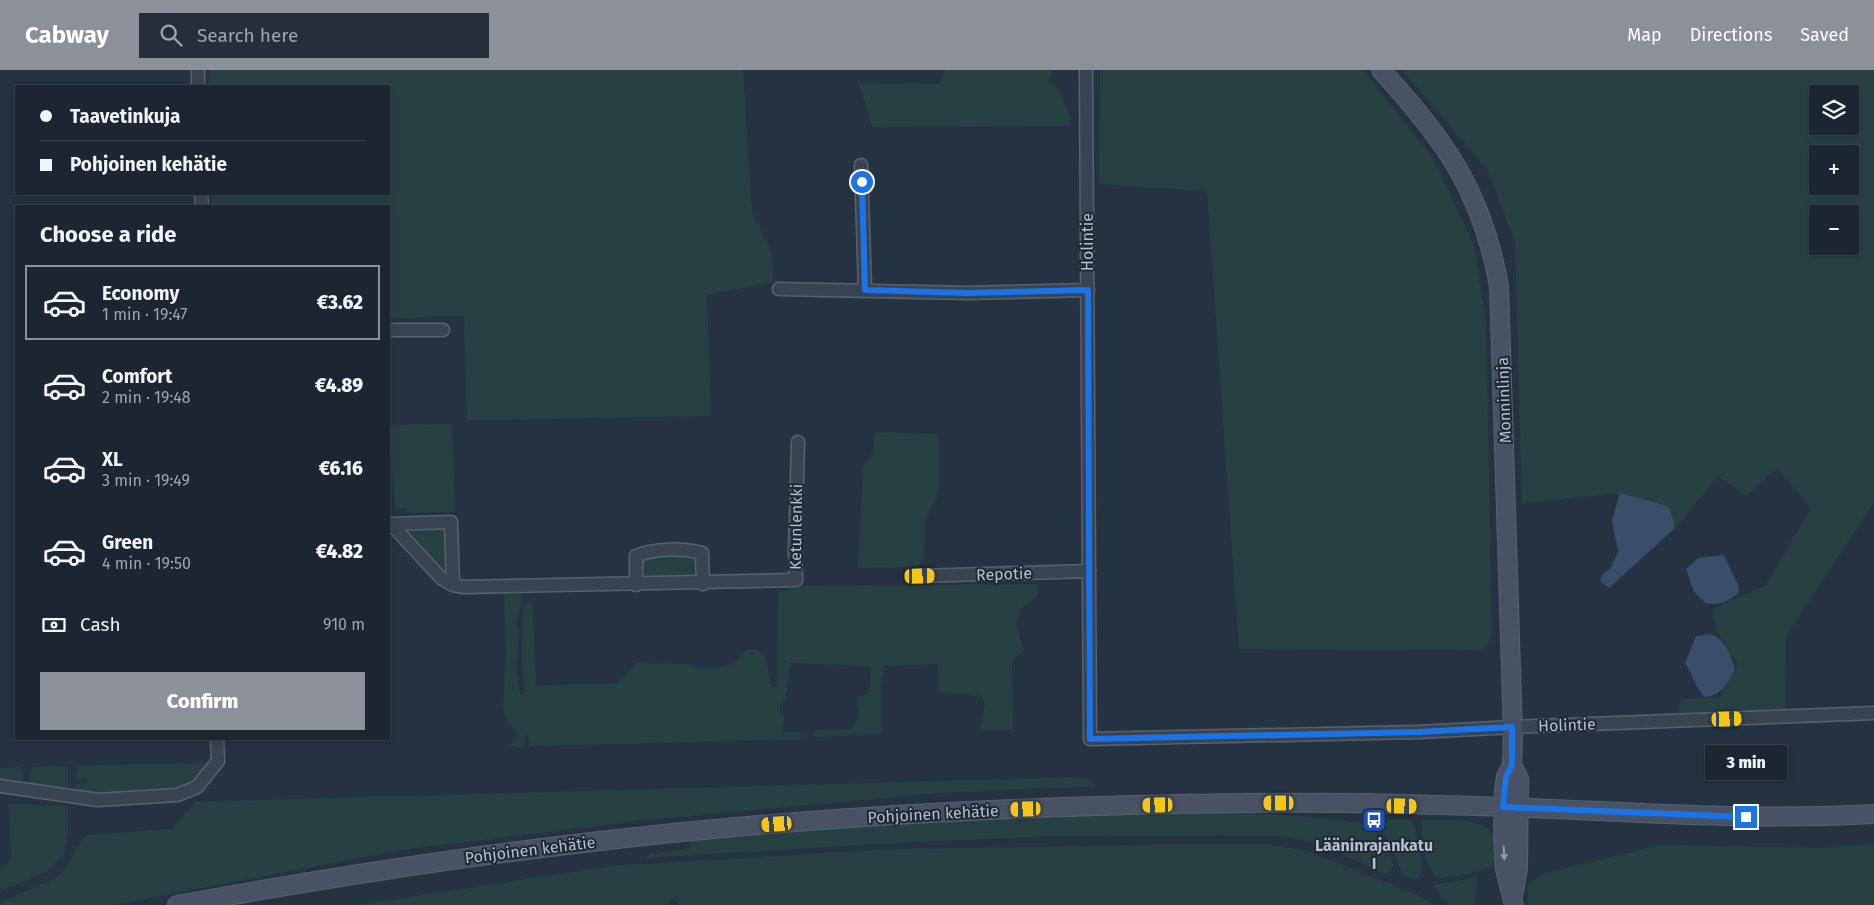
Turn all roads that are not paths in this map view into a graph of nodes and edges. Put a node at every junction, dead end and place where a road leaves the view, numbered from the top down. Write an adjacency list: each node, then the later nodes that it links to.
1 (198, 70): 4 (street)
2 (1086, 70): 8 (street, Holintie)
3 (1382, 70): 19 (main road, Monninlinja)
4 (198, 85)
5 (861, 165): 7 (street)
6 (779, 289): 7 (street)
7 (865, 290): 8 (street)
8 (1088, 290): 13 (street, Holintie)
9 (390, 330): 10 (street)
10 (443, 330)
11 (798, 442): 15 (street, Ketunlenkki)
12 (390, 524): 16 (street); 16 (street)
13 (1089, 571): 14 (street, Repotie); 19 (street, Holintie)
14 (920, 576)
15 (703, 584): 17 (street, Ketunlenkki); 17 (street)
16 (453, 585): 17 (street, Ketunlenkki)
17 (636, 585)
18 (1874, 713): 19 (street, Holintie)
19 (1512, 727): 22 (main road, Monninlinja)
20 (217, 740): 21 (street)
21 (0, 786)
22 (1511, 808): 23 (main road, Pohjoinen kehätie); 24 (main road, Monninlinja); 25 (main road, Pohjoinen kehätie)
23 (1874, 814)
24 (1514, 901)
25 (177, 905)

